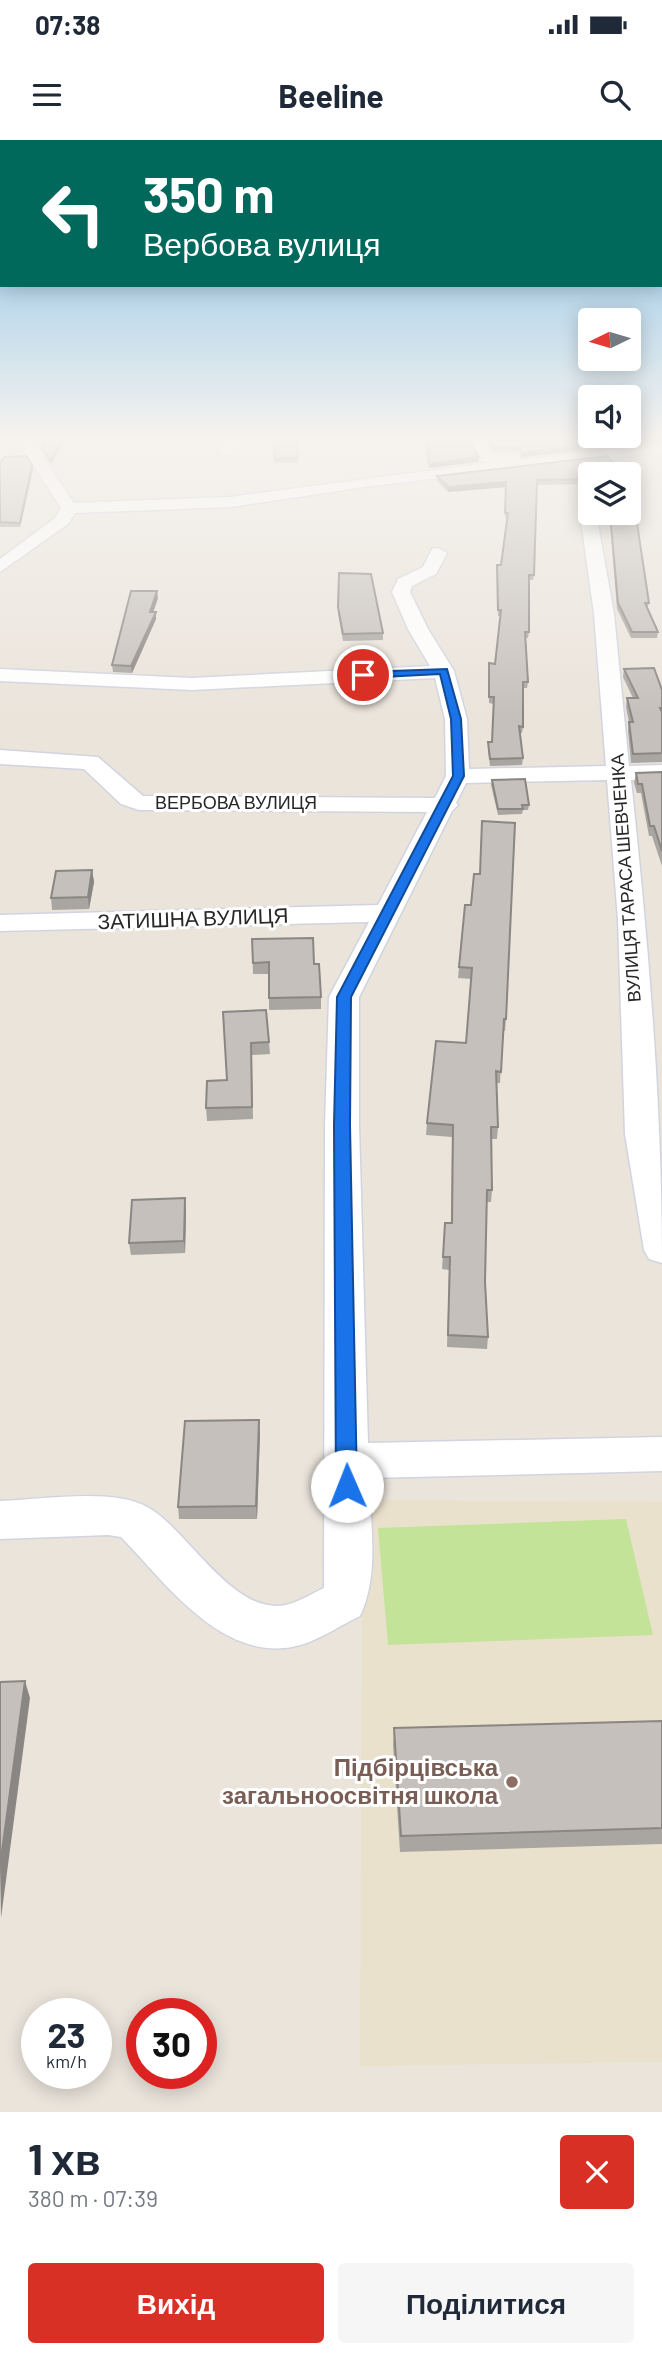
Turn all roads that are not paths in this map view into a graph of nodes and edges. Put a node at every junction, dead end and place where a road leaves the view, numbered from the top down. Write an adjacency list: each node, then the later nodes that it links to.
1 (50, 530): 4 (street)
2 (591, 530): 8 (street, ВУЛИЦЯ ТАРАСА ШЕВЧЕНКА)
3 (438, 553): 5 (street)
4 (0, 567)
5 (444, 671): 6 (street); 10 (street)
6 (0, 675)
7 (0, 757): 11 (street, ВЕРБОВА ВУЛИЦЯ)
8 (618, 772): 9 (street); 10 (street); 14 (street, ВУЛИЦЯ ТАРАСА ШЕВЧЕНКА)
9 (662, 772)
10 (458, 776): 11 (street)
11 (446, 805): 12 (street)
12 (387, 913): 13 (street, ЗАТИШНА ВУЛИЦЯ); 16 (street)
13 (0, 923)
14 (662, 1250)
15 (662, 1454): 16 (street)
16 (346, 1461): 17 (street)
17 (0, 1520)

